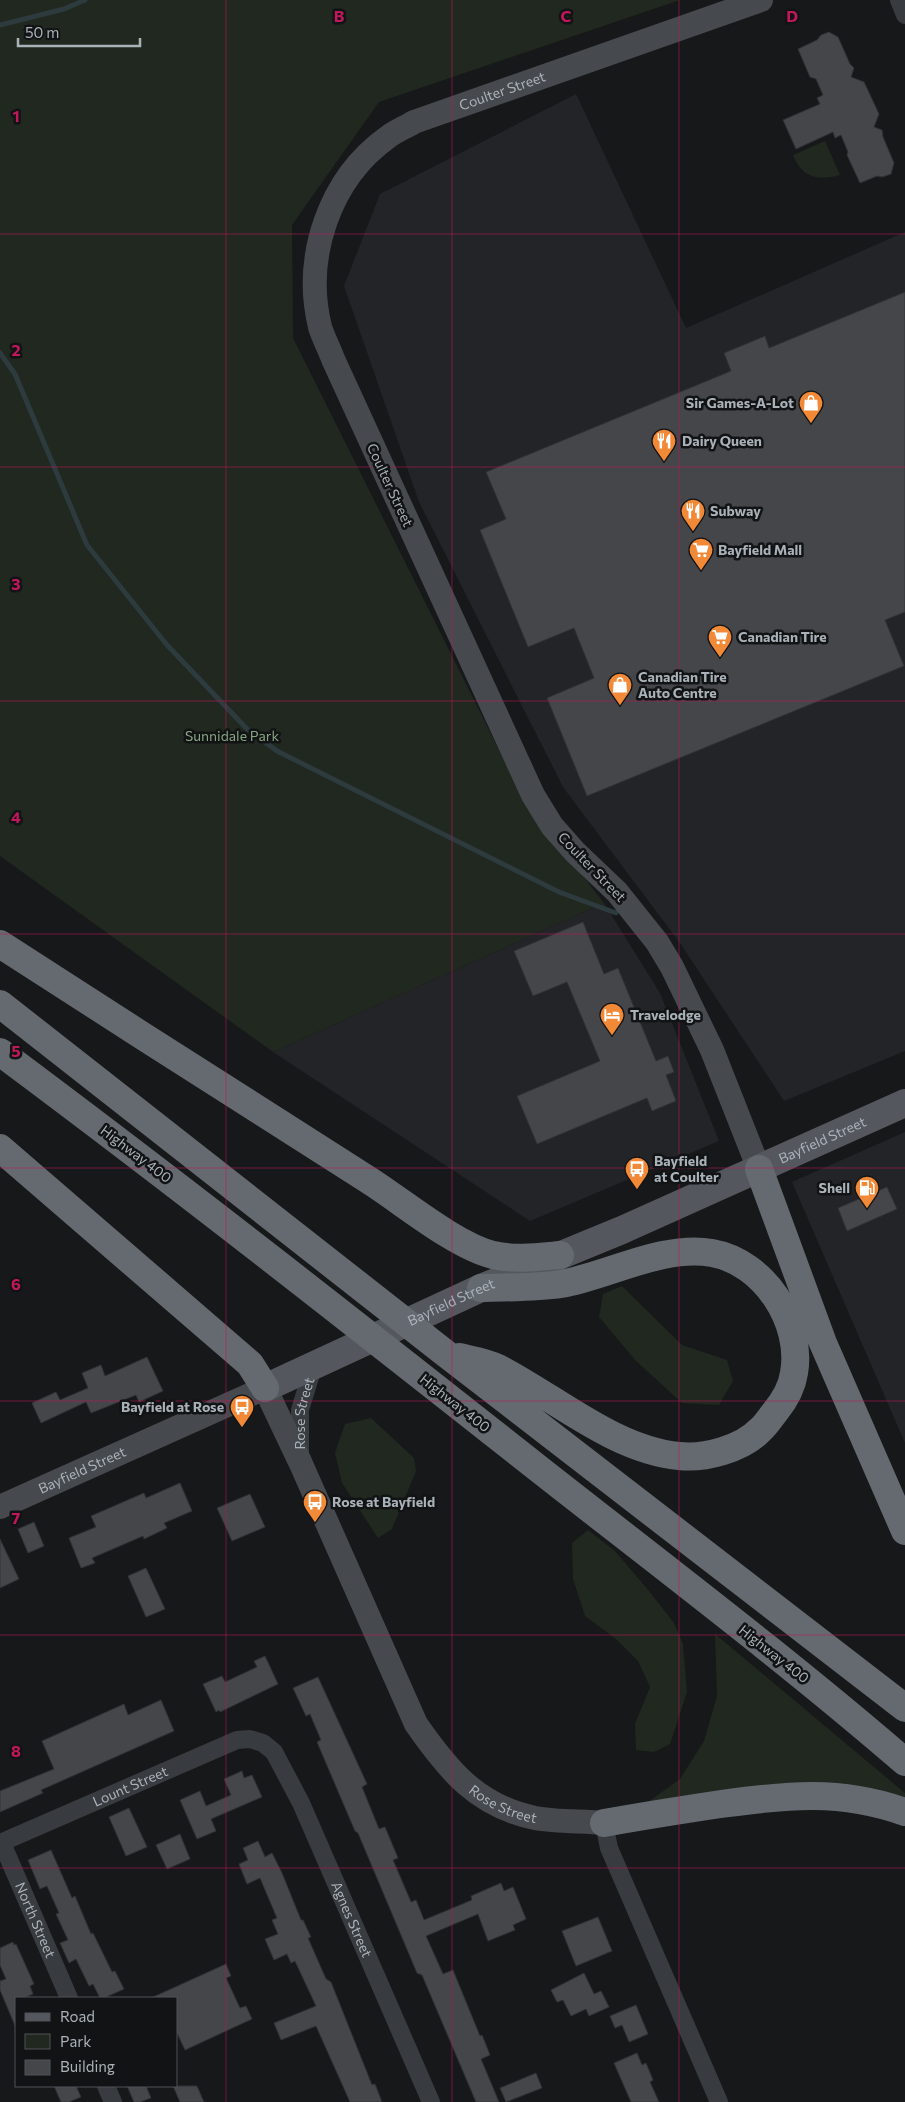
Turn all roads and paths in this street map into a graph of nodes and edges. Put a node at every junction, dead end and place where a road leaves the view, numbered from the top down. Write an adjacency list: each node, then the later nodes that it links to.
1 (761, 0): 9 (street, Coulter Street)
2 (899, 0): 3 (street)
3 (905, 15)
4 (0, 944): 10 (highway)
5 (0, 1004): 12 (highway)
6 (0, 1052): 20 (highway, Highway 400)
7 (905, 1103): 9 (main road, Bayfield Street)
8 (0, 1148): 14 (highway)
9 (759, 1169): 10 (main road, Bayfield Street); 17 (highway)
10 (560, 1255): 11 (main road, Bayfield Street)
11 (481, 1288): 12 (highway); 13 (main road, Bayfield Street)
12 (446, 1353): 18 (highway)
13 (314, 1364): 14 (main road, Bayfield Street); 15 (street, Rose Street)
14 (265, 1388): 15 (street, Rose Street); 16 (street, Bayfield Street)
15 (301, 1464): 22 (street, Rose Street)
16 (0, 1508)
17 (905, 1530)
18 (905, 1708)
19 (263, 1743): 23 (street, Lount Street); 27 (street, Agnes Street)
20 (905, 1762)
21 (905, 1812): 22 (highway)
22 (604, 1823): 28 (street)
23 (1, 1843): 24 (street, North Street)
24 (69, 1997)
25 (106, 2087): 26 (street)
26 (113, 2102)
27 (431, 2102)
28 (719, 2102)

